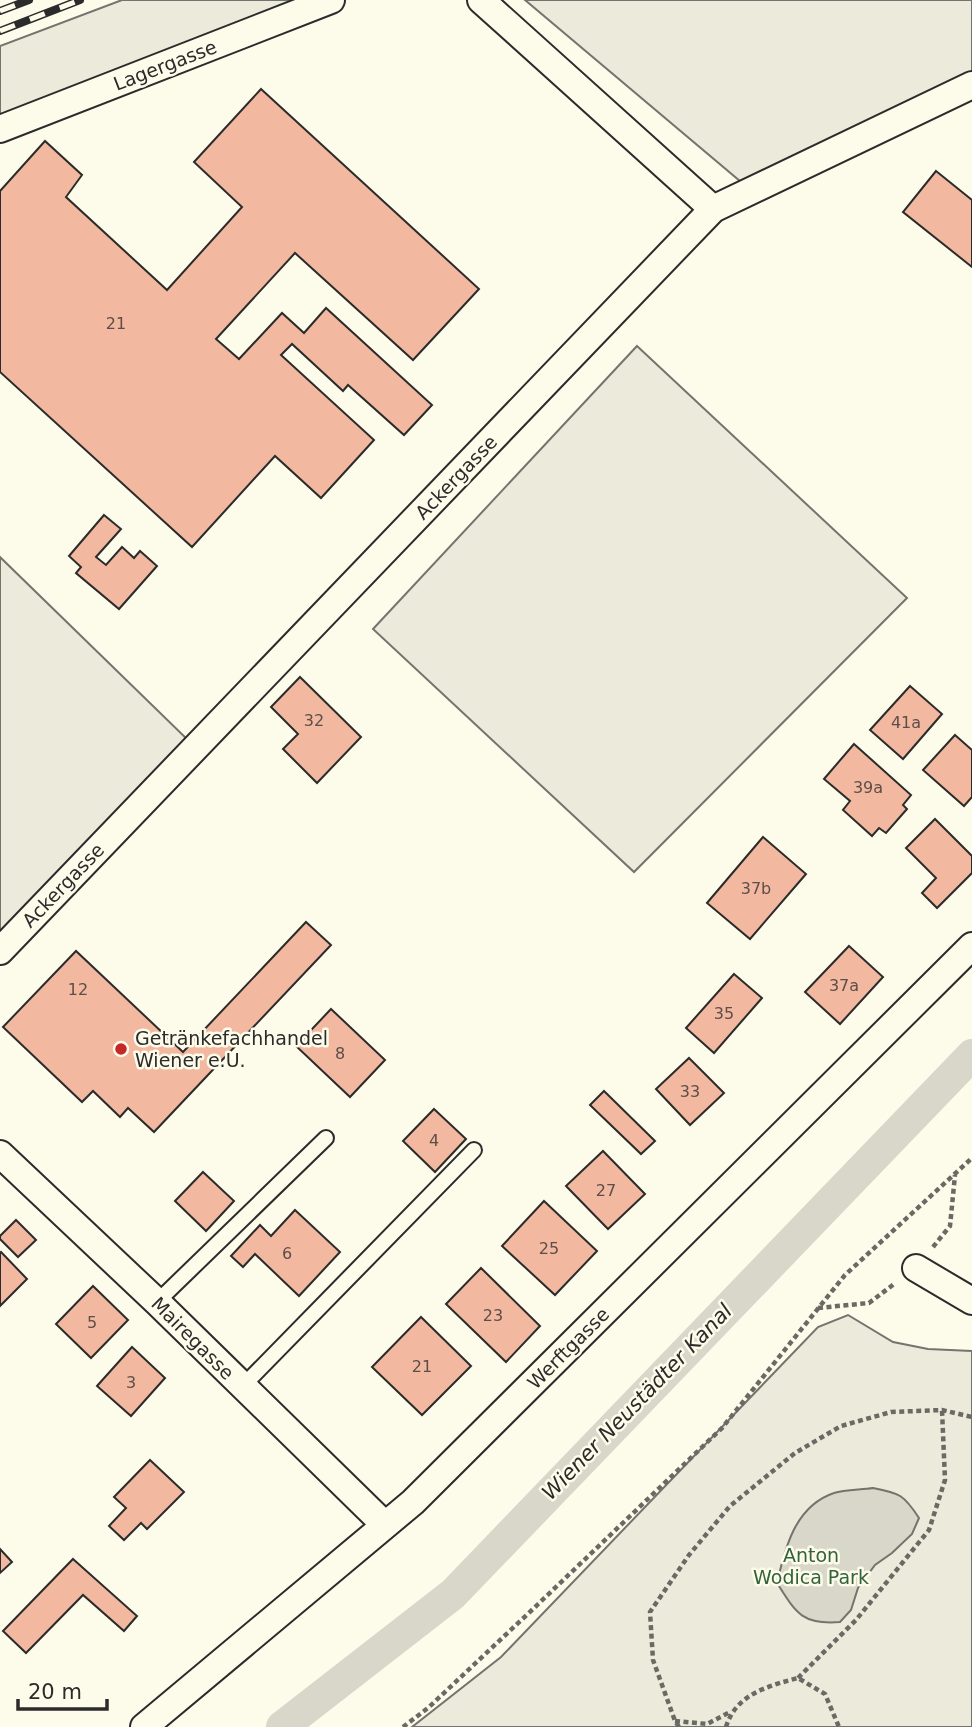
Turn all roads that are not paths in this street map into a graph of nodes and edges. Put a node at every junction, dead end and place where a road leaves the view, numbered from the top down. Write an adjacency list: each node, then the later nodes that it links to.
1 (331, 0): 4 (street, Lagergasse)
2 (481, 0): 5 (street)
3 (972, 85): 5 (street, Ackergasse)
4 (0, 129)
5 (713, 209): 7 (street, Ackergasse)
6 (972, 946): 15 (street, Werftgasse)
7 (0, 951)
8 (326, 1138): 13 (lane)
9 (474, 1150): 14 (lane)
10 (0, 1154): 13 (street, Mairegasse)
11 (916, 1268): 12 (street)
12 (972, 1301)
13 (157, 1302): 14 (street, Mairegasse)
14 (242, 1387): 15 (street, Mairegasse)
15 (384, 1524): 16 (street, Werftgasse)
16 (144, 1727)

